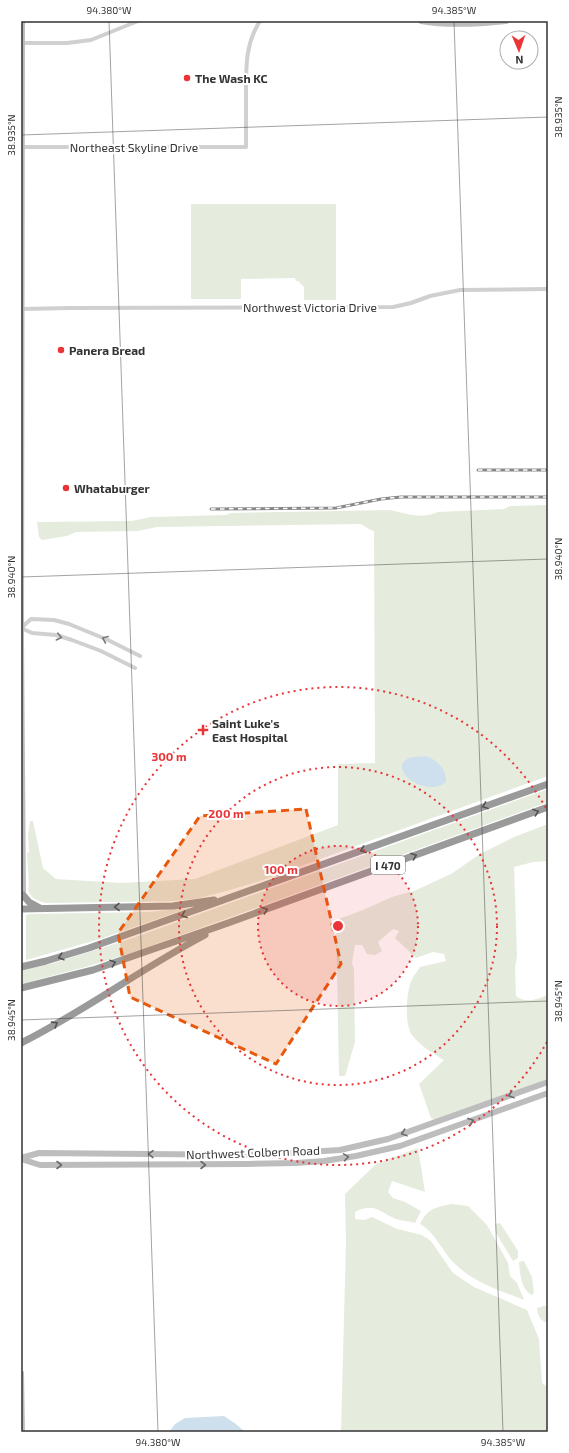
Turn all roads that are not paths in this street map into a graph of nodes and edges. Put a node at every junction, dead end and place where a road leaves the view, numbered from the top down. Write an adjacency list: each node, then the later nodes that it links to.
1 (22, 21): 6 (main road)
2 (138, 21): 6 (street)
3 (260, 21): 7 (street, Northeast Skyline Drive)
4 (421, 21): 5 (main road)
5 (506, 21)
6 (22, 43): 7 (main road)
7 (22, 147): 9 (main road)
8 (548, 289): 9 (street, Northwest Victoria Drive)
9 (21, 310): 10 (main road)
10 (21, 628): 11 (street, one-way to 10); 12 (street, one-way to 12); 16 (main road)
11 (140, 656)
12 (135, 668)
13 (548, 784): 15 (highway, I 470, one-way to 15)
14 (548, 807): 19 (highway, I 470, one-way to 14)
15 (247, 892): 18 (highway, one-way to 18); 20 (highway, I 470, one-way to 20)
16 (22, 897): 18 (highway)
17 (21, 909): 18 (highway)
18 (42, 909)
19 (228, 923): 21 (highway, I 470, one-way to 19); 22 (highway, one-way to 19)
20 (21, 967)
21 (21, 988)
22 (21, 1043)
23 (548, 1082): 25 (main road, Northwest Colbern Road, one-way to 25)
24 (548, 1093): 27 (main road, Northwest Colbern Road, one-way to 24)
25 (322, 1152): 26 (main road, Northwest Colbern Road, one-way to 26); 27 (main road)
26 (21, 1158): 27 (main road, Northwest Colbern Road, one-way to 27)
27 (324, 1161)
28 (21, 1373): 29 (main road)
29 (22, 1432)

